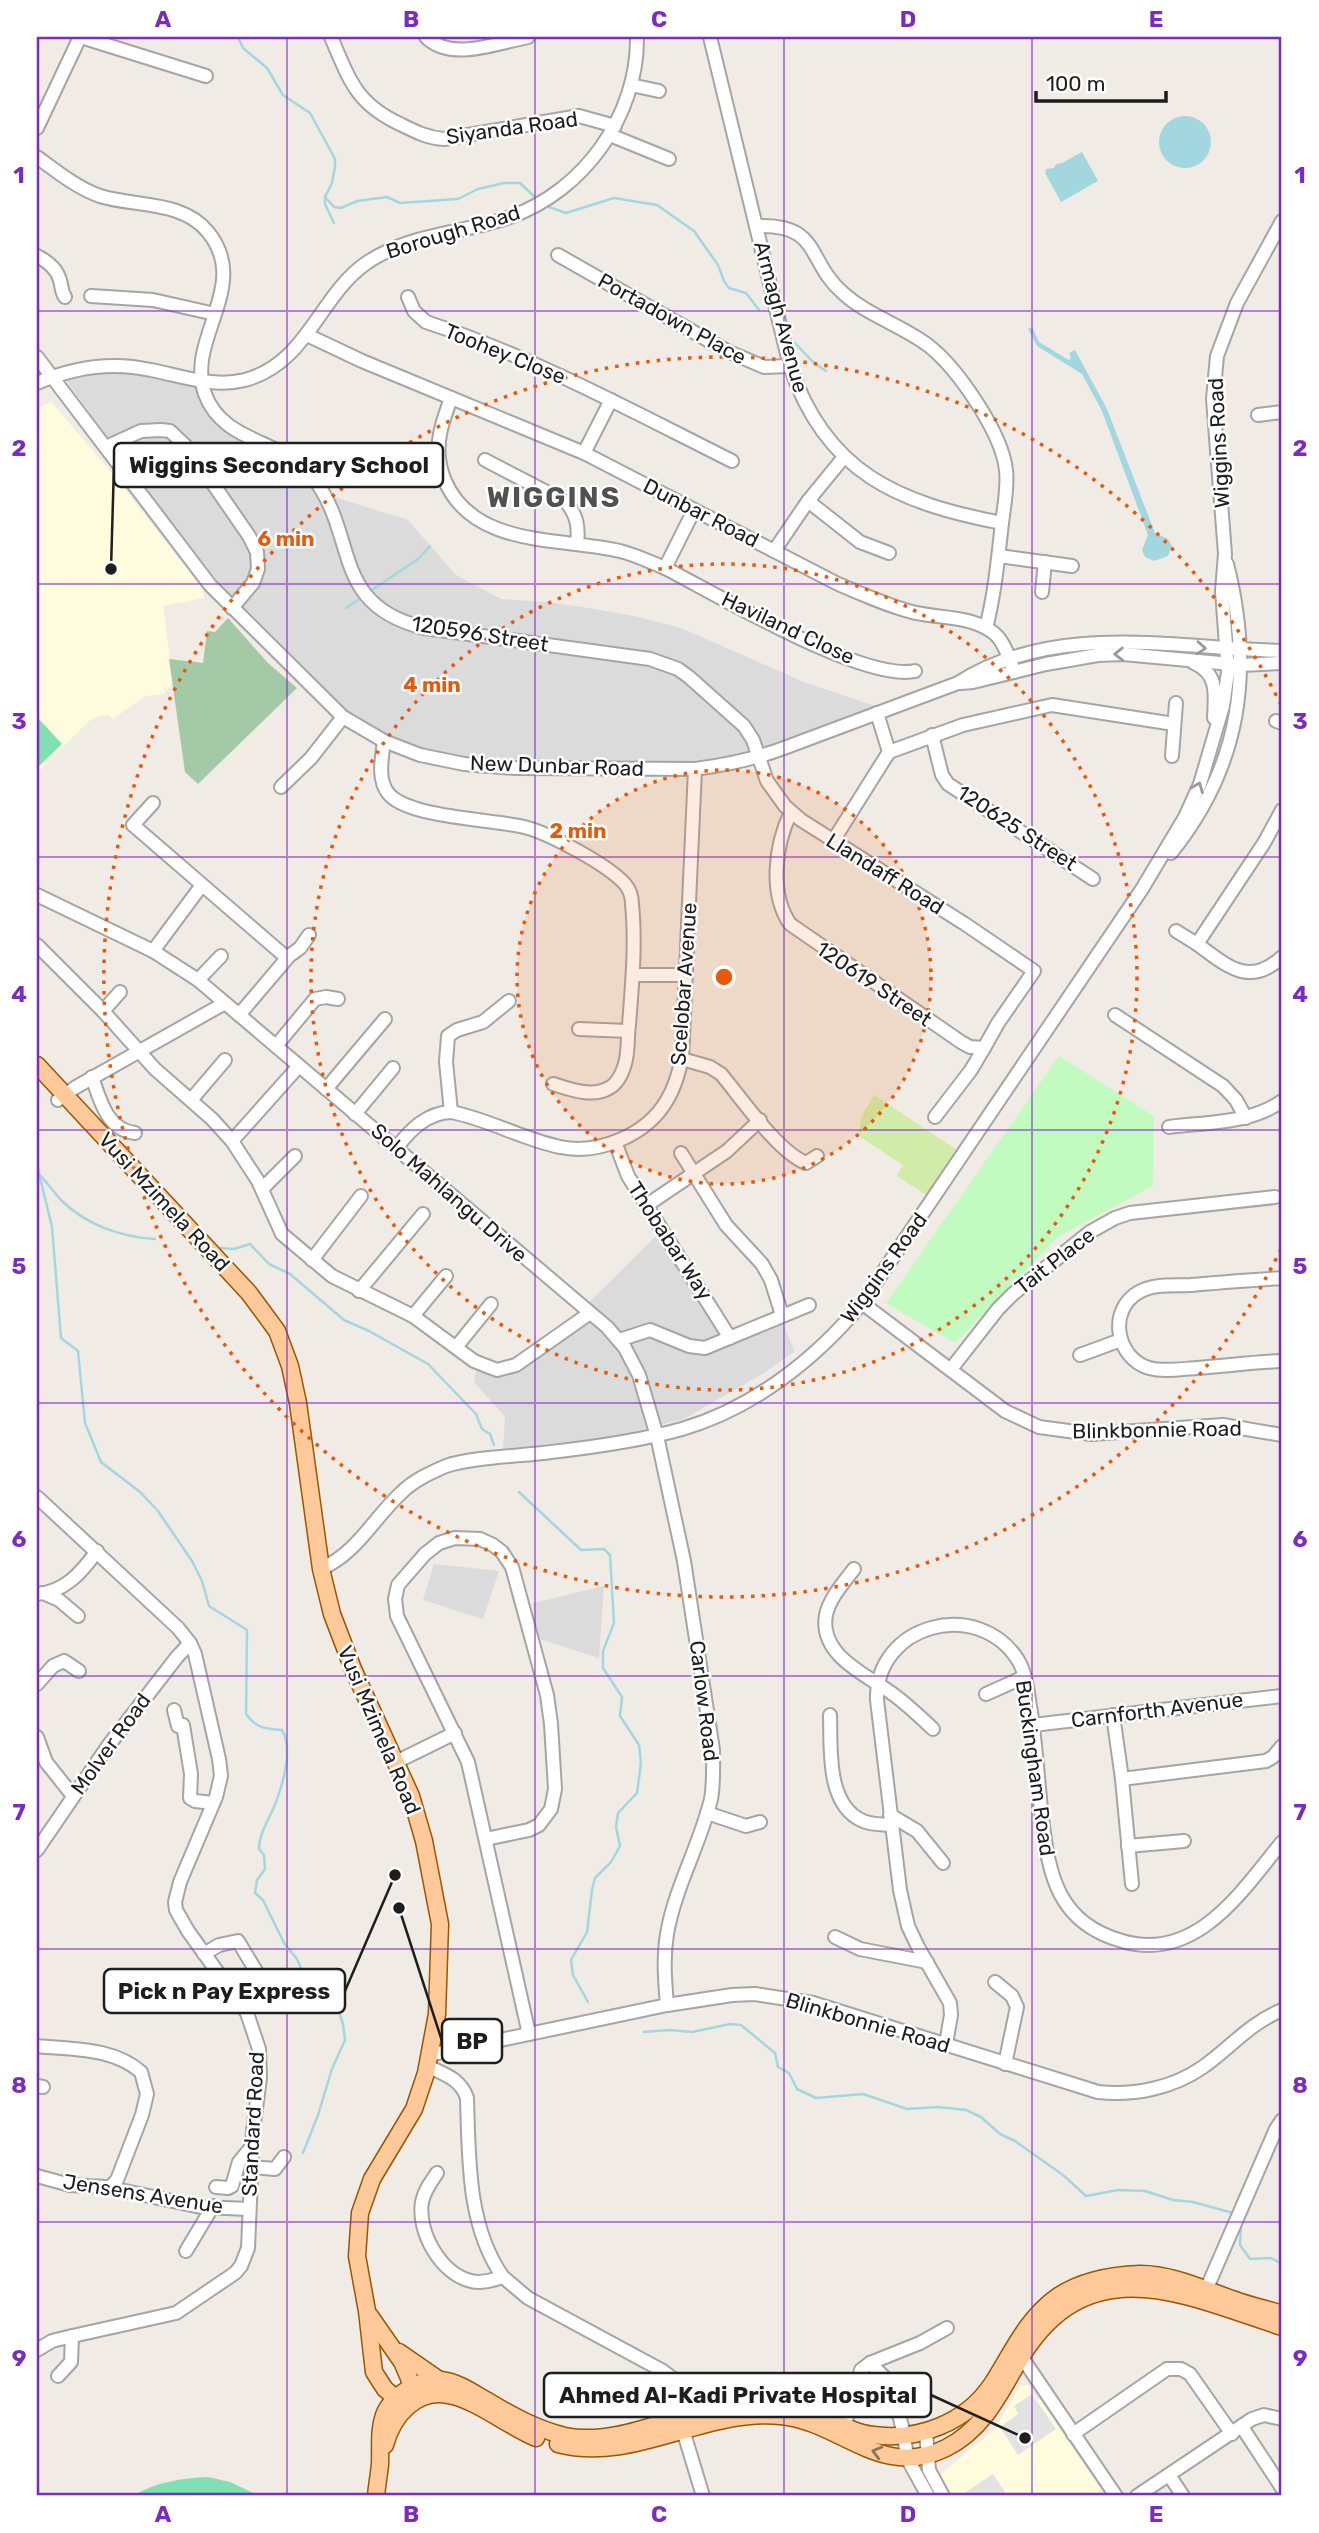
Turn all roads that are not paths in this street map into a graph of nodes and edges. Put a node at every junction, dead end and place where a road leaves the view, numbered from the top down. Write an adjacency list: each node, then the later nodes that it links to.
1 (80, 37): 7 (street); 10 (street)
2 (331, 37): 11 (street, Siyanda Road)
3 (426, 37): 4 (street)
4 (528, 37)
5 (636, 37): 8 (street, Borough Road)
6 (710, 37): 15 (street, Armagh Avenue)
7 (205, 76)
8 (631, 85): 9 (street); 11 (street, Borough Road)
9 (659, 91)
10 (37, 128)
11 (612, 130): 13 (street, Siyanda Road); 22 (street, Borough Road)
12 (37, 157): 21 (street)
13 (669, 159)
14 (1282, 221): 43 (street, Wiggins Road)
15 (758, 226): 24 (street, Armagh Avenue); 39 (street)
16 (37, 256): 19 (street)
17 (558, 256): 24 (street, Portadown Place)
18 (91, 296): 21 (street)
19 (65, 297)
20 (408, 298): 29 (street, Toohey Close)
21 (215, 314): 26 (street)
22 (307, 335): 26 (street, Borough Road); 28 (street, Dunbar Road)
23 (37, 357): 25 (street, New Dunbar Road)
24 (790, 366): 34 (street, Armagh Avenue)
25 (51, 377): 26 (street, Borough Road); 27 (street, Borough Road); 32 (street, New Dunbar Road)
26 (201, 381): 68 (street, 120596 Street)
27 (37, 383)
28 (451, 398): 33 (street, Dunbar Road); 40 (street, Haviland Close)
29 (611, 400): 33 (street); 36 (street, Toohey Close)
30 (1282, 412): 31 (street)
31 (1258, 415)
32 (106, 447): 49 (street, New Dunbar Road); 49 (street)
33 (584, 453): 38 (street, Dunbar Road)
34 (844, 457): 37 (street); 39 (street, Armagh Avenue)
35 (485, 460): 40 (street)
36 (732, 461)
37 (808, 501): 41 (street); 42 (street)
38 (694, 510): 41 (street, Dunbar Road); 47 (street)
39 (1002, 523): 44 (street)
40 (577, 544): 47 (street, Haviland Close)
41 (774, 551): 50 (street, Dunbar Road)
42 (889, 553)
43 (1225, 554): 51 (street, Wiggins Road); 52 (street, Wiggins Road)
44 (999, 556): 45 (street); 50 (street)
45 (1045, 562): 46 (street); 48 (street)
46 (1072, 566)
47 (665, 568): 58 (street, Haviland Close)
48 (1041, 592)
49 (232, 608): 61 (street, New Dunbar Road)
50 (986, 628): 57 (street)
51 (1227, 649): 52 (street); 56 (street, Wiggins Road); 57 (street, one-way to 51)
52 (1241, 650): 53 (street); 56 (street, Wiggins Road)
53 (1282, 651)
54 (1187, 660): 56 (street); 57 (street, one-way to 57); 65 (street)
55 (1282, 663): 56 (street)
56 (1235, 664): 65 (street, Wiggins Road); 79 (street, Wiggins Road)
57 (1012, 665): 60 (street, New Dunbar Road)
58 (915, 671)
59 (1176, 704): 62 (street)
60 (877, 713): 66 (street); 68 (street, New Dunbar Road)
61 (343, 717): 64 (street, New Dunbar Road); 70 (street)
62 (1174, 724): 63 (street); 67 (street)
63 (932, 735): 66 (street); 77 (street, 120625 Street)
64 (384, 741): 69 (street, New Dunbar Road); 89 (street)
65 (1213, 745): 79 (street, Wiggins Road, one-way to 65)
66 (889, 752): 76 (street)
67 (1172, 756)
68 (758, 758): 69 (street, New Dunbar Road); 73 (street, Llandaff Road)
69 (695, 769): 90 (street, Scelobar Avenue)
70 (281, 788)
71 (153, 803): 75 (street)
72 (1282, 810): 83 (street)
73 (791, 812): 76 (street, Llandaff Road); 103 (street, 120619 Street)
74 (121, 815): 75 (street)
75 (133, 825): 78 (street)
76 (833, 841): 103 (street, Llandaff Road)
77 (1093, 879)
78 (202, 885): 85 (street); 88 (street)
79 (1142, 889): 140 (street, Wiggins Road)
80 (37, 895): 85 (street, Solo Mahlangu Drive)
81 (1176, 931): 83 (street)
82 (309, 935): 88 (street)
83 (1197, 944): 87 (street)
84 (37, 945): 96 (street)
85 (153, 951): 91 (street, Solo Mahlangu Drive)
86 (221, 956): 91 (street)
87 (1282, 957)
88 (287, 958): 97 (street)
89 (633, 975): 90 (street); 101 (street)
90 (686, 975): 105 (street, Scelobar Avenue)
91 (198, 980): 95 (street, Solo Mahlangu Drive)
92 (120, 992): 96 (street)
93 (338, 999): 102 (street)
94 (509, 1001): 117 (street)
95 (225, 1003): 97 (street, Solo Mahlangu Drive); 104 (street)
96 (103, 1011): 104 (street)
97 (239, 1014): 102 (street, Solo Mahlangu Drive)
98 (1115, 1015): 120 (street)
99 (385, 1019): 113 (street)
100 (579, 1029): 101 (street)
101 (628, 1031): 112 (street)
102 (276, 1046): 108 (street, Solo Mahlangu Drive)
103 (984, 1048): 119 (street)
104 (138, 1052): 111 (street); 115 (street)
105 (682, 1059): 121 (street); 125 (street, Scelobar Avenue)
106 (225, 1060): 115 (street)
107 (37, 1065): 114 (main road, Vusi Mzimela Road)
108 (299, 1066): 113 (street, Solo Mahlangu Drive); 124 (street)
109 (393, 1068): 118 (street)
110 (37, 1077): 114 (main road, Vusi Mzimela Road)
111 (92, 1077): 114 (street); 123 (street)
112 (553, 1084)
113 (326, 1089): 118 (street, Solo Mahlangu Drive)
114 (61, 1097): 157 (main road, Vusi Mzimela Road)
115 (191, 1100): 124 (street)
116 (1282, 1101): 120 (street)
117 (451, 1112): 125 (street, Scelobar Avenue); 126 (street)
118 (355, 1114): 126 (street, Solo Mahlangu Drive)
119 (935, 1117)
120 (1246, 1118): 122 (street)
121 (760, 1120): 129 (street); 130 (street)
122 (1168, 1127)
123 (135, 1133)
124 (232, 1141): 131 (street)
125 (615, 1142): 134 (street, Thobabar Way)
126 (397, 1147): 143 (street, Solo Mahlangu Drive)
127 (681, 1153): 130 (street)
128 (295, 1156): 131 (street)
129 (812, 1160)
130 (692, 1174): 134 (street); 144 (street)
131 (262, 1189): 136 (street)
132 (361, 1196): 136 (street)
133 (1275, 1197): 152 (street, Tait Place)
134 (647, 1205): 146 (street, Thobabar Way)
135 (423, 1214): 139 (street)
136 (312, 1259): 139 (street)
137 (446, 1276): 145 (street)
138 (1282, 1278): 148 (street)
139 (359, 1291): 145 (street)
140 (862, 1303): 152 (street, Blinkbonnie Road); 154 (street, Wiggins Road)
141 (491, 1304): 149 (street)
142 (809, 1305): 144 (street)
143 (590, 1313): 147 (street, Solo Mahlangu Drive); 149 (street)
144 (782, 1315): 146 (street)
145 (413, 1316): 149 (street)
146 (730, 1338): 147 (street)
147 (619, 1340): 154 (street, Solo Mahlangu Drive)
148 (1121, 1340): 150 (street); 151 (street)
149 (457, 1346)
150 (1080, 1355)
151 (1282, 1361)
152 (951, 1369): 153 (street, Blinkbonnie Road)
153 (1282, 1435)
154 (657, 1436): 157 (street, Wiggins Road); 180 (street, Carlow Road)
155 (37, 1497): 156 (street, Standard Road)
156 (97, 1551): 159 (street); 161 (street, Standard Road)
157 (321, 1569): 176 (main road, Vusi Mzimela Road)
158 (854, 1569): 165 (street)
159 (40, 1594): 160 (street)
160 (78, 1616)
161 (190, 1643): 178 (street, Molver Road); 179 (street, Standard Road)
162 (79, 1671): 164 (street)
163 (1024, 1677): 165 (street, Buckingham Road); 166 (street); 171 (street, Buckingham Road)
164 (37, 1684)
165 (877, 1685): 172 (street); 181 (street)
166 (986, 1694)
167 (1282, 1696): 170 (street, Carnforth Avenue)
168 (174, 1710): 179 (street)
169 (830, 1715): 181 (street)
170 (1112, 1716): 171 (street, Carnforth Avenue); 177 (street)
171 (1033, 1725): 185 (street, Buckingham Road)
172 (933, 1728)
173 (455, 1733): 176 (street); 183 (street); 183 (street)
174 (37, 1737): 178 (street)
175 (1282, 1746): 177 (street)
176 (396, 1762): 200 (main road, Vusi Mzimela Road)
177 (1122, 1779): 186 (street)
178 (73, 1796): 187 (street, Molver Road)
179 (213, 1803): 191 (street, Standard Road)
180 (707, 1813): 182 (street); 195 (street, Carlow Road)
181 (890, 1820): 188 (street); 192 (street)
182 (760, 1822)
183 (486, 1839): 197 (street)
184 (1184, 1840): 186 (street)
185 (1282, 1844)
186 (1128, 1846): 189 (street)
187 (37, 1850)
188 (943, 1863)
189 (1132, 1884)
190 (835, 1937): 192 (street)
191 (204, 1954): 194 (street); 203 (street, Standard Road)
192 (927, 1962): 198 (street)
193 (995, 1982): 201 (street)
194 (268, 1991)
195 (667, 2005): 197 (street, Blinkbonnie Road); 198 (street, Blinkbonnie Road)
196 (1282, 2010): 201 (street, Blinkbonnie Road)
197 (529, 2034): 200 (street, Blinkbonnie Road)
198 (946, 2044): 201 (street, Blinkbonnie Road)
199 (37, 2046): 209 (street)
200 (428, 2061): 213 (street); 215 (main road, Vusi Mzimela Road)
201 (1005, 2064)
202 (1282, 2120): 214 (street)
203 (253, 2145): 205 (street, Standard Road); 208 (street)
204 (284, 2157): 205 (street)
205 (251, 2167): 211 (street, Standard Road)
206 (437, 2173): 213 (street)
207 (37, 2176): 209 (street, Jensens Avenue)
208 (216, 2187)
209 (109, 2188): 210 (street, Jensens Avenue)
210 (213, 2206): 211 (street, Jensens Avenue); 212 (street)
211 (249, 2209): 219 (street, Standard Road)
212 (186, 2252)
213 (503, 2277): 227 (street)
214 (1206, 2290): 216 (main road); 235 (main road)
215 (367, 2311): 220 (main road, Vusi Mzimela Road); 224 (main road, Vusi Mzimela Road)
216 (1282, 2314)
217 (1282, 2327): 222 (main road)
218 (947, 2328): 223 (street)
219 (72, 2336): 221 (street); 225 (street)
220 (391, 2347): 226 (main road); 228 (main road, Vusi Mzimela Road)
221 (37, 2350)
222 (1021, 2356): 236 (street); 238 (main road)
223 (870, 2363): 233 (street); 237 (street)
224 (374, 2372): 228 (main road); 232 (main road, Vusi Mzimela Road)
225 (58, 2376)
226 (439, 2379): 228 (main road); 231 (main road)
227 (674, 2379): 229 (street); 231 (street)
228 (407, 2399): 231 (main road); 232 (main road); 240 (main road)
229 (701, 2411): 231 (main road); 233 (main road)
230 (1282, 2419): 234 (street)
231 (678, 2425): 239 (main road, one-way to 231); 244 (street)
232 (379, 2427): 240 (main road, Vusi Mzimela Road)
233 (844, 2427): 237 (main road)
234 (1237, 2430): 236 (street); 241 (street); 242 (street)
235 (926, 2432): 237 (main road); 238 (street)
236 (1073, 2434): 247 (street)
237 (904, 2435): 239 (street)
238 (929, 2454): 239 (main road); 246 (street)
239 (907, 2458): 245 (street)
240 (380, 2464): 243 (main road)
241 (1169, 2475): 248 (street); 249 (street)
242 (1282, 2488)
243 (376, 2496)
244 (703, 2496)
245 (928, 2496)
246 (943, 2496)
247 (1116, 2496)
248 (1137, 2496)
249 (1183, 2496)

